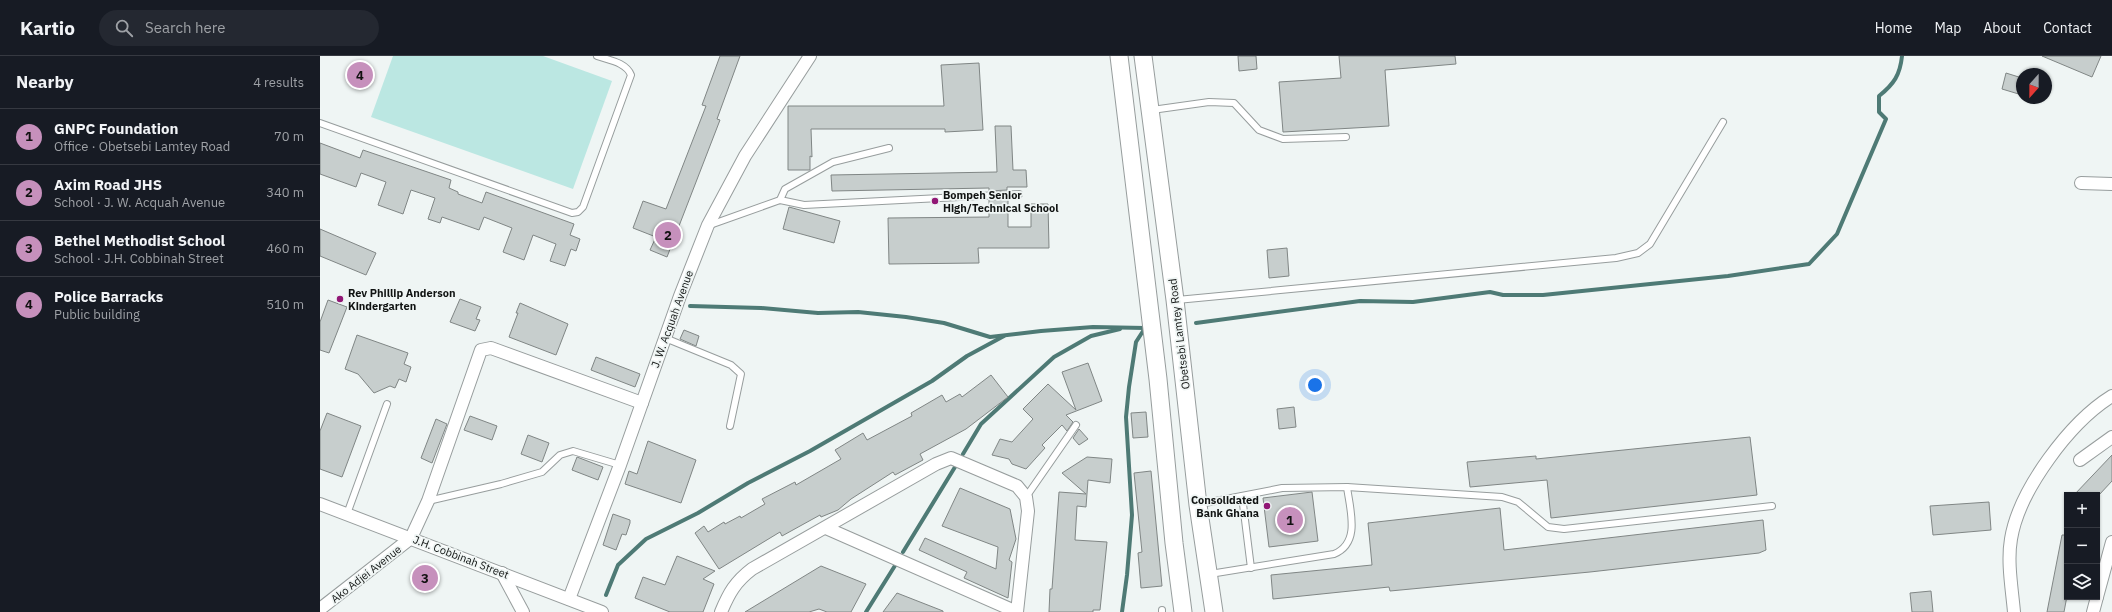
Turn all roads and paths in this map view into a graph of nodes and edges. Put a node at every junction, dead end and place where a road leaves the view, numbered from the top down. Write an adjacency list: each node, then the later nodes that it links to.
1 (596, 56): 7 (lane)
2 (810, 56): 14 (street, J. W. Acquah Avenue)
3 (1119, 56): 48 (main road)
4 (1143, 56): 5 (main road, Obetsebi Lamtey Road)
5 (1149, 110): 8 (lane); 15 (main road, Obetsebi Lamtey Road)
6 (1724, 122): 15 (lane)
7 (320, 123)
8 (1346, 137)
9 (889, 148): 13 (lane)
10 (2081, 183): 11 (street)
11 (2112, 184)
12 (1019, 194): 13 (lane)
13 (780, 200): 14 (lane)
14 (708, 225): 16 (street, J. W. Acquah Avenue)
15 (1175, 300): 30 (main road, Obetsebi Lamtey Road)
16 (665, 338): 18 (street, J. W. Acquah Avenue); 21 (lane)
17 (2112, 396): 50 (street)
18 (642, 403): 24 (street, J. W. Acquah Avenue); 28 (street)
19 (387, 404): 32 (lane)
20 (1076, 425): 26 (lane)
21 (730, 426)
22 (2112, 437): 23 (street)
23 (2080, 460)
24 (620, 465): 28 (lane); 40 (street, J. W. Acquah Avenue)
25 (1347, 487): 27 (lane); 31 (lane); 36 (lane)
26 (1026, 496): 33 (street); 47 (street)
27 (1242, 496): 30 (lane); 36 (lane)
28 (428, 501): 34 (street)
29 (320, 504): 32 (street, J.H. Cobbinah Street)
30 (1198, 505): 38 (main road, Obetsebi Lamtey Road)
31 (1772, 506)
32 (347, 514): 34 (street, J.H. Cobbinah Street)
33 (826, 528): 46 (street); 47 (street)
34 (411, 538): 37 (street, J.H. Cobbinah Street); 43 (street, Ako Adjei Avenue)
35 (2112, 542): 39 (street)
36 (1251, 568): 38 (lane)
37 (502, 573): 40 (street, J.H. Cobbinah Street); 44 (street)
38 (1209, 574): 49 (main road, Obetsebi Lamtey Road)
39 (2100, 586)
40 (569, 599): 42 (street, J.H. Cobbinah Street)
41 (2096, 600): 51 (street)
42 (582, 608): 45 (street, J.H. Cobbinah Street)
43 (320, 609)
44 (524, 612)
45 (602, 612)
46 (721, 612)
47 (1017, 612)
48 (1183, 612)
49 (1214, 612)
50 (2014, 612)
51 (2093, 612)

